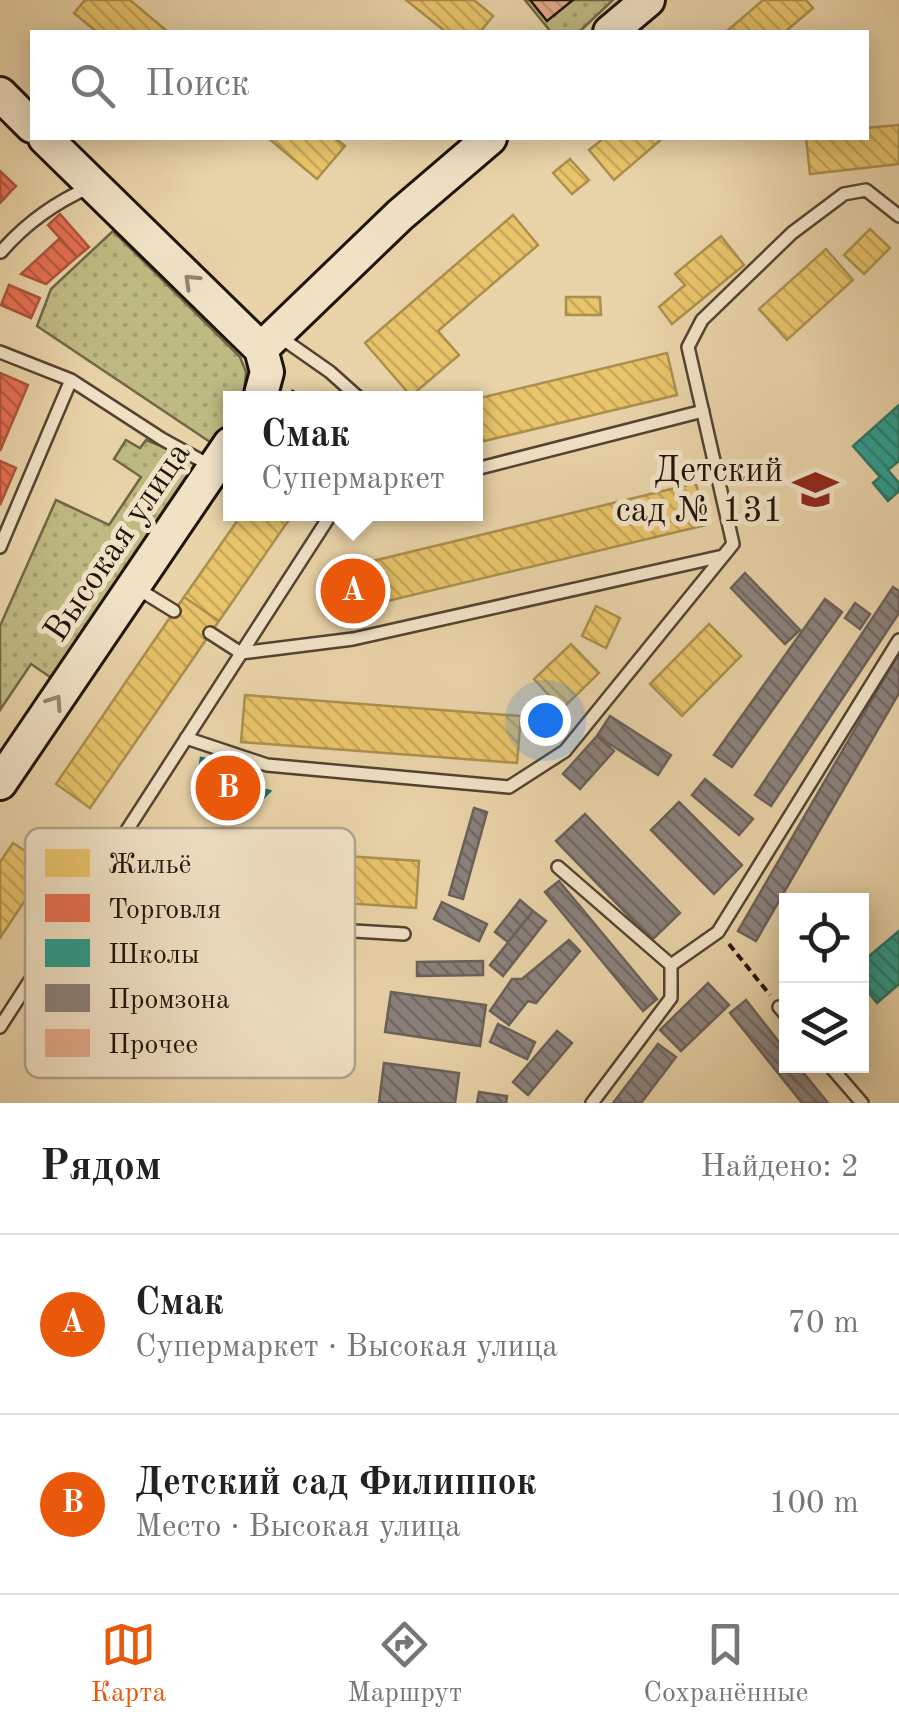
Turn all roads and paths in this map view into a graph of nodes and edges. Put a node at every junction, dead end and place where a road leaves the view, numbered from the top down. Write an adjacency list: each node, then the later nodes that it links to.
1 (648, 0): 2 (main road)
2 (612, 30)
3 (0, 94): 4 (main road)
4 (30, 124)
5 (46, 140): 7 (main road)
6 (488, 140): 10 (main road)
7 (94, 185): 9 (lane); 10 (main road, one-way to 7)
8 (899, 216): 15 (lane)
9 (1, 252)
10 (269, 342): 13 (main road); 14 (lane)
11 (0, 352): 12 (lane)
12 (70, 380): 16 (lane); 19 (lane)
13 (262, 391)
14 (352, 391)
15 (704, 411): 17 (lane); 20 (lane)
16 (222, 456): 21 (main road, Высокая улица)
17 (483, 467)
18 (325, 521): 25 (lane)
19 (0, 547)
20 (723, 556): 25 (lane); 26 (lane)
21 (133, 586): 22 (lane); 27 (main road, Высокая улица, one-way to 21)
22 (174, 611)
23 (210, 634): 25 (lane)
24 (899, 640): 31 (lane)
25 (241, 652): 26 (lane)
26 (186, 738): 28 (lane)
27 (0, 783)
28 (128, 828)
29 (558, 867): 33 (lane)
30 (355, 931): 32 (lane)
31 (718, 932): 33 (lane); 35 (path)
32 (404, 934)
33 (670, 966): 38 (lane)
34 (25, 988): 36 (lane)
35 (779, 1006)
36 (0, 1027)
37 (836, 1073): 39 (lane)
38 (592, 1103)
39 (862, 1103)

